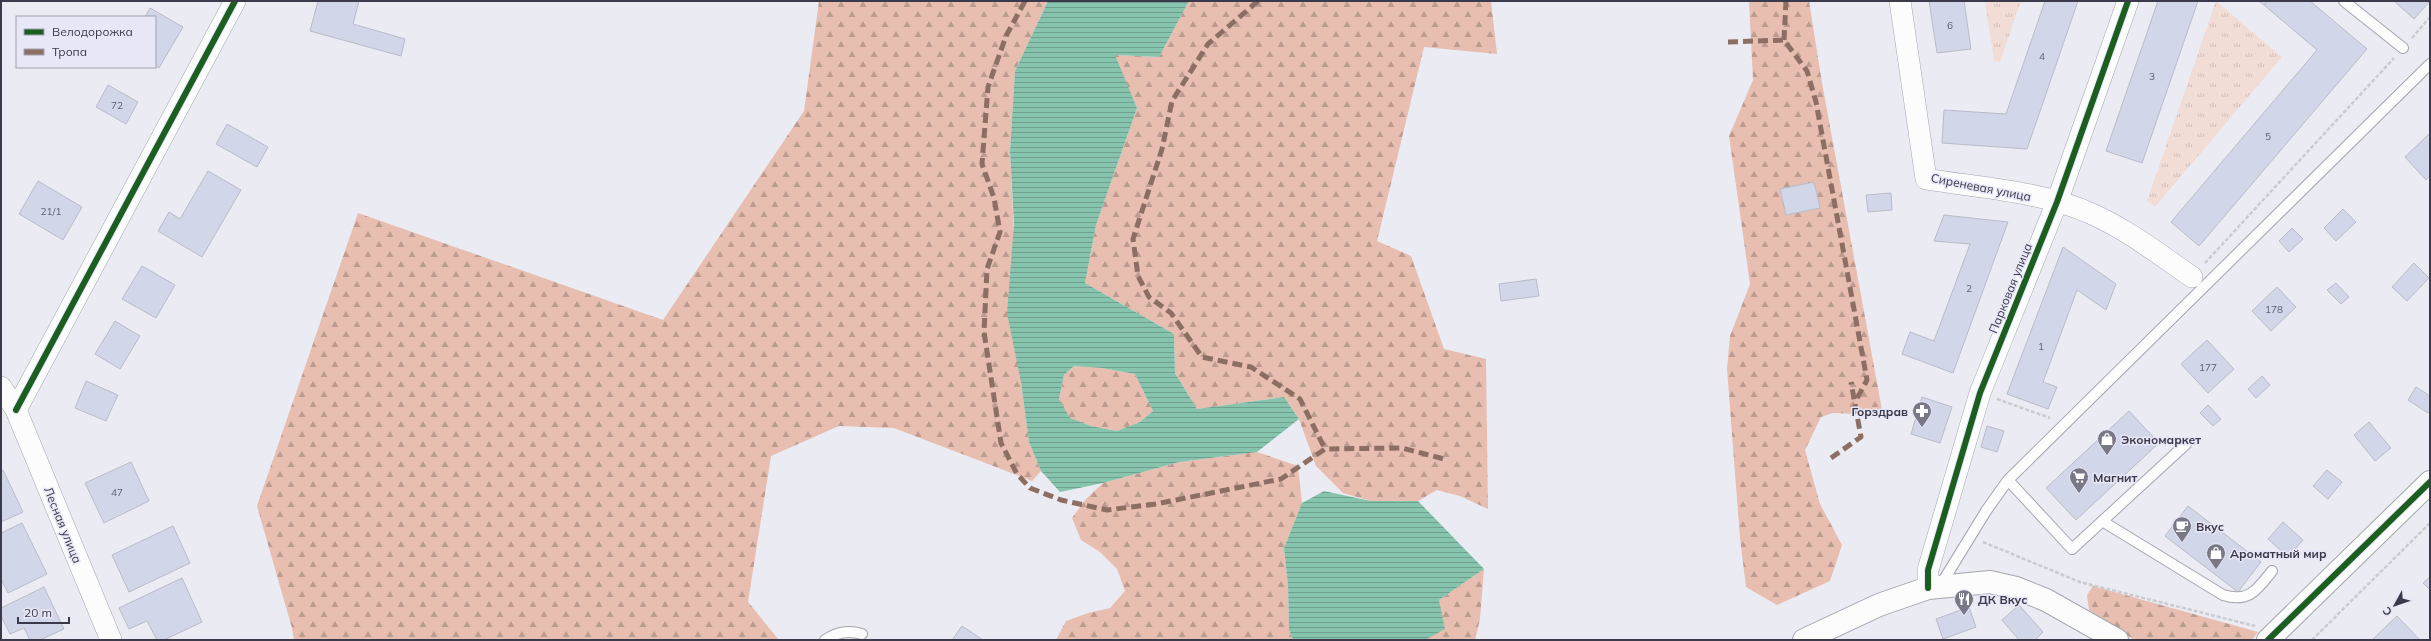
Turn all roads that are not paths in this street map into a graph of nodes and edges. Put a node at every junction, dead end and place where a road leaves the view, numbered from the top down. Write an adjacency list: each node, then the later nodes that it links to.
1 (235, 1): 10 (street)
2 (1900, 1): 7 (street, Сиреневая улица)
3 (2128, 1): 7 (street, Парковая улица)
4 (2344, 1): 5 (lane)
5 (2403, 48)
6 (2430, 64): 12 (lane)
7 (2057, 202): 8 (street, Сиреневая улица); 16 (street, Парковая улица)
8 (2192, 277)
9 (1, 387): 10 (street, Лесная улица)
10 (16, 410): 19 (street, Лесная улица)
11 (2186, 444): 14 (lane)
12 (2008, 480): 14 (lane); 16 (lane)
13 (2430, 482): 18 (street)
14 (2102, 521): 15 (lane)
15 (2272, 571)
16 (1934, 587): 21 (street); 22 (street)
17 (862, 634): 20 (lane)
18 (2272, 636)
19 (111, 640)
20 (826, 640)
21 (1804, 640)
22 (2117, 640)

